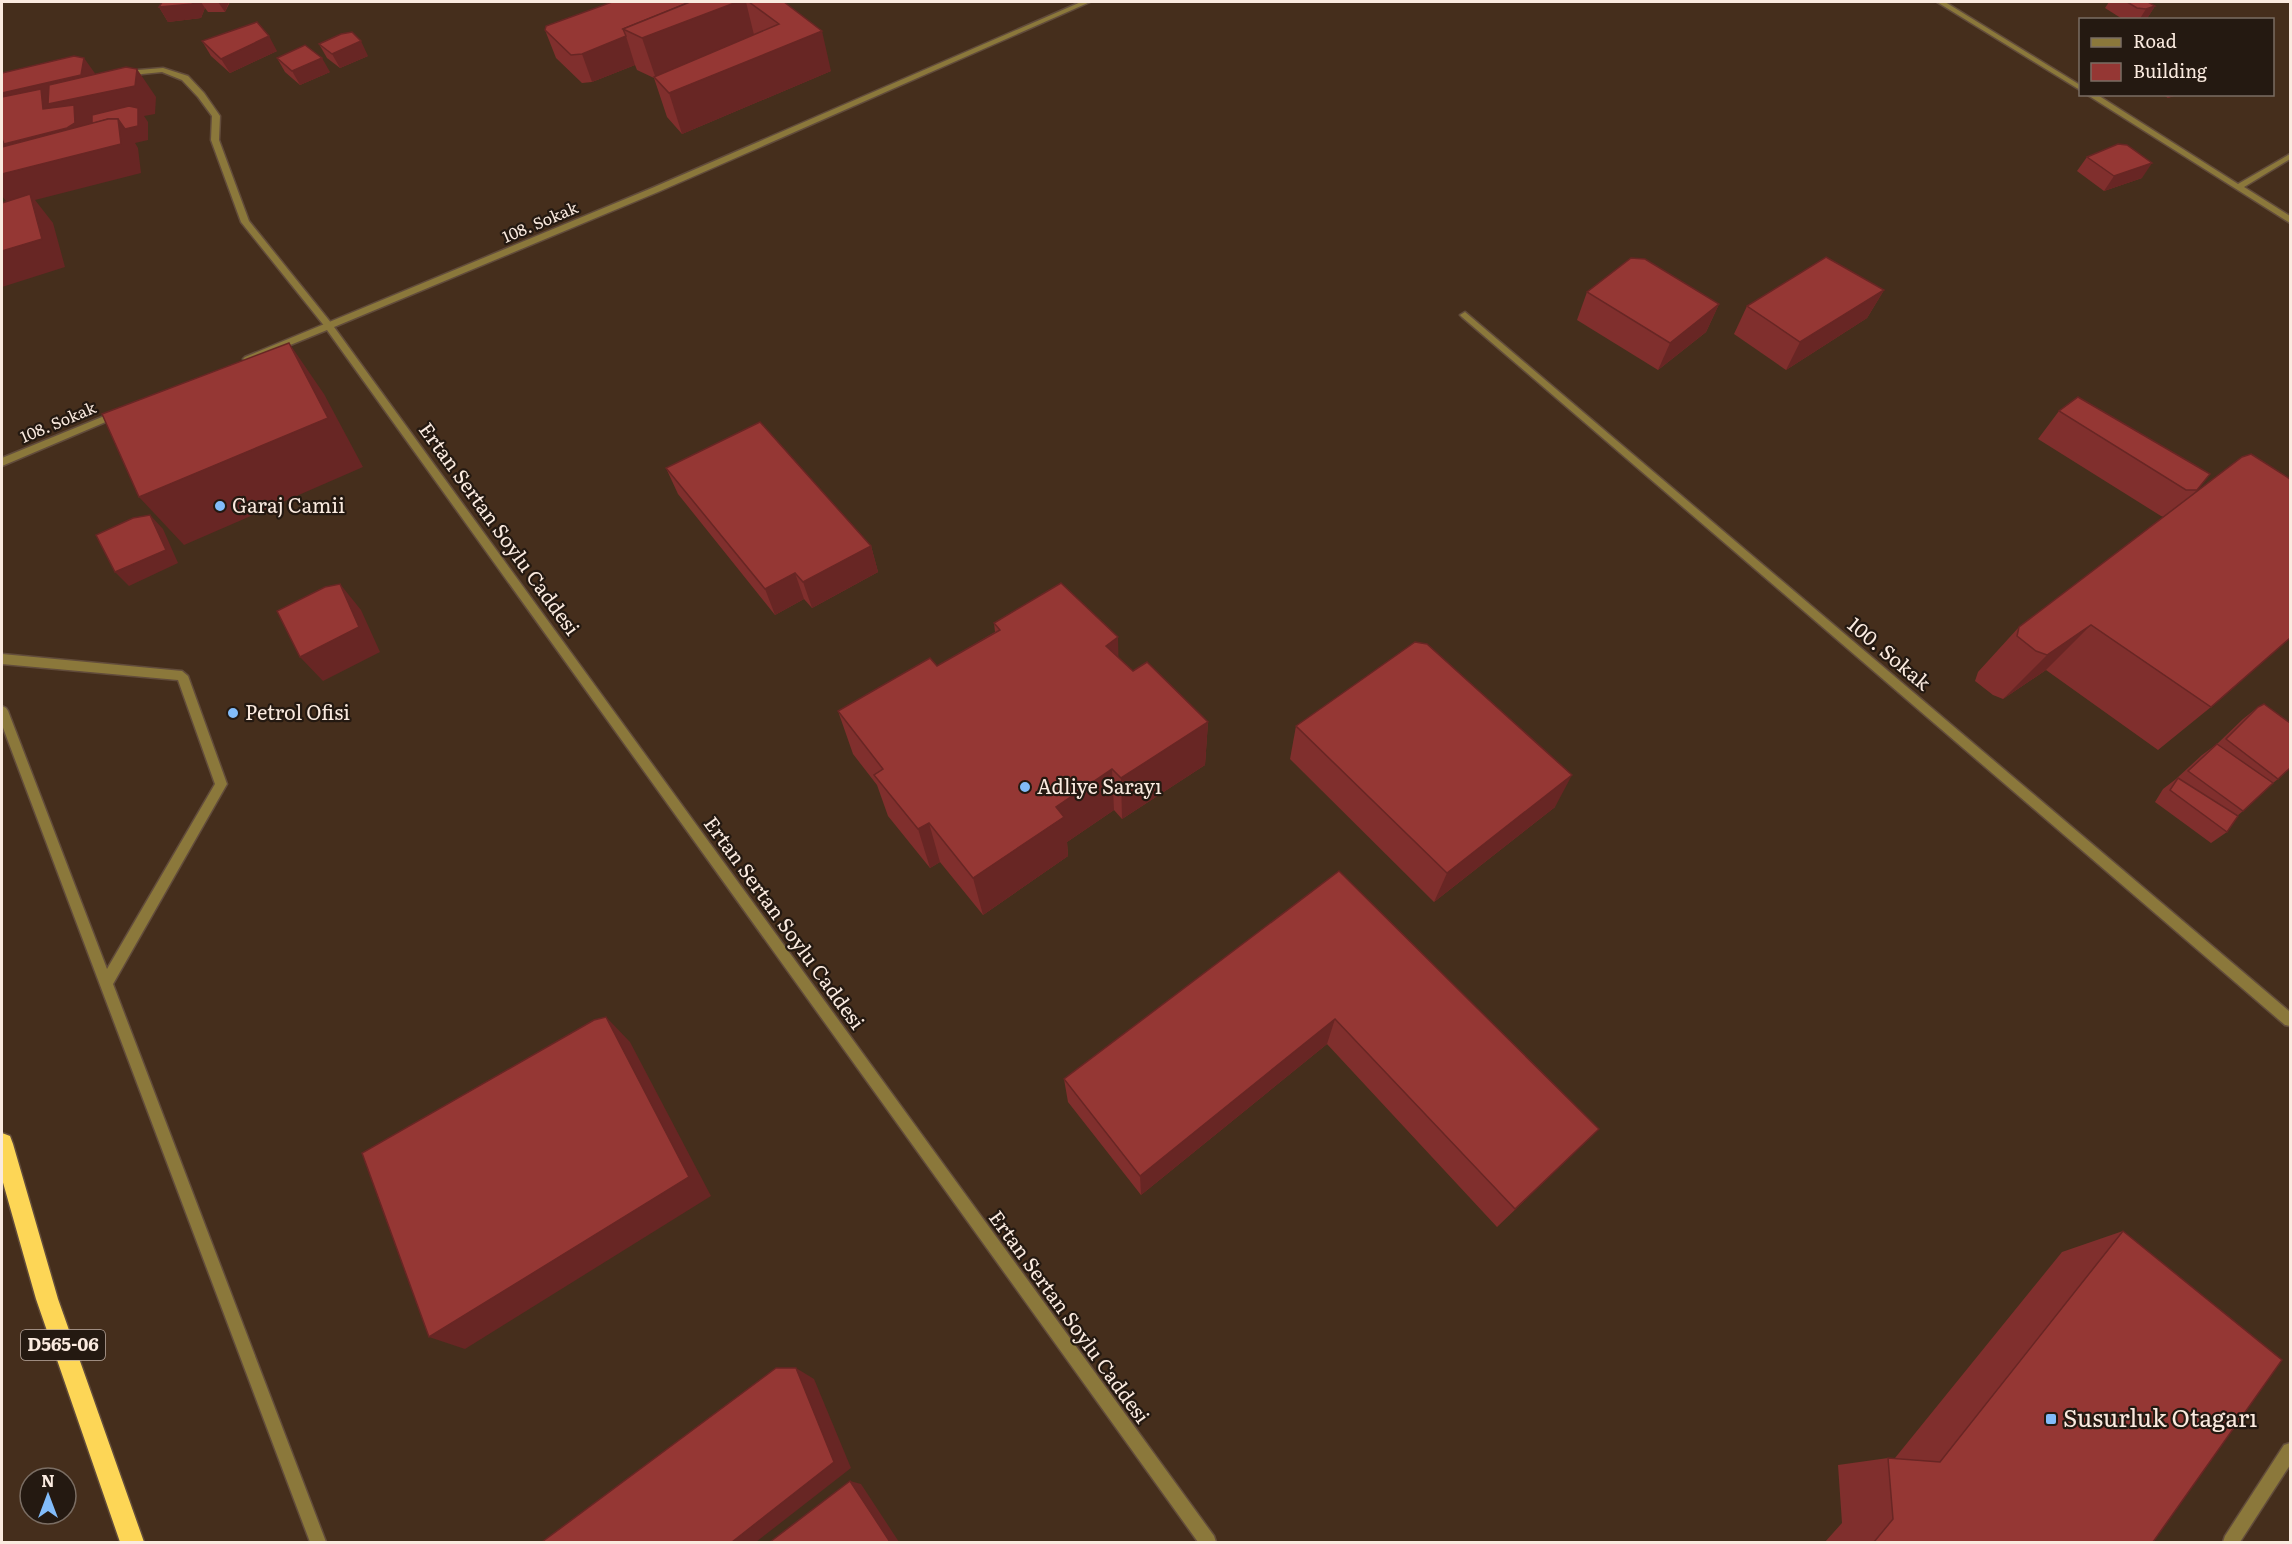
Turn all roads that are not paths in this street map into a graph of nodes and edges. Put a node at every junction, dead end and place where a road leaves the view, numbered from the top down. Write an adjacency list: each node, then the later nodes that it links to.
1 (1086, 2): 10 (street, 108. Sokak)
2 (1941, 2): 4 (street)
3 (122, 79): 10 (street, Ertan Sertan Soylu Caddesi)
4 (2079, 87)
5 (2093, 96): 7 (street)
6 (2290, 156): 7 (street)
7 (2239, 187): 8 (street)
8 (2290, 220)
9 (1464, 315): 17 (street, 100. Sokak)
10 (329, 326): 11 (street, 108. Sokak); 22 (street, Ertan Sertan Soylu Caddesi)
11 (241, 362)
12 (132, 407): 13 (street, 108. Sokak)
13 (2, 462)
14 (2, 659): 16 (street)
15 (2, 711): 16 (street)
16 (105, 985): 21 (street)
17 (2290, 1020)
18 (2, 1144): 20 (highway, D565-06)
19 (2290, 1450): 23 (street)
20 (132, 1542)
21 (318, 1542)
22 (1208, 1542)
23 (2231, 1542)

